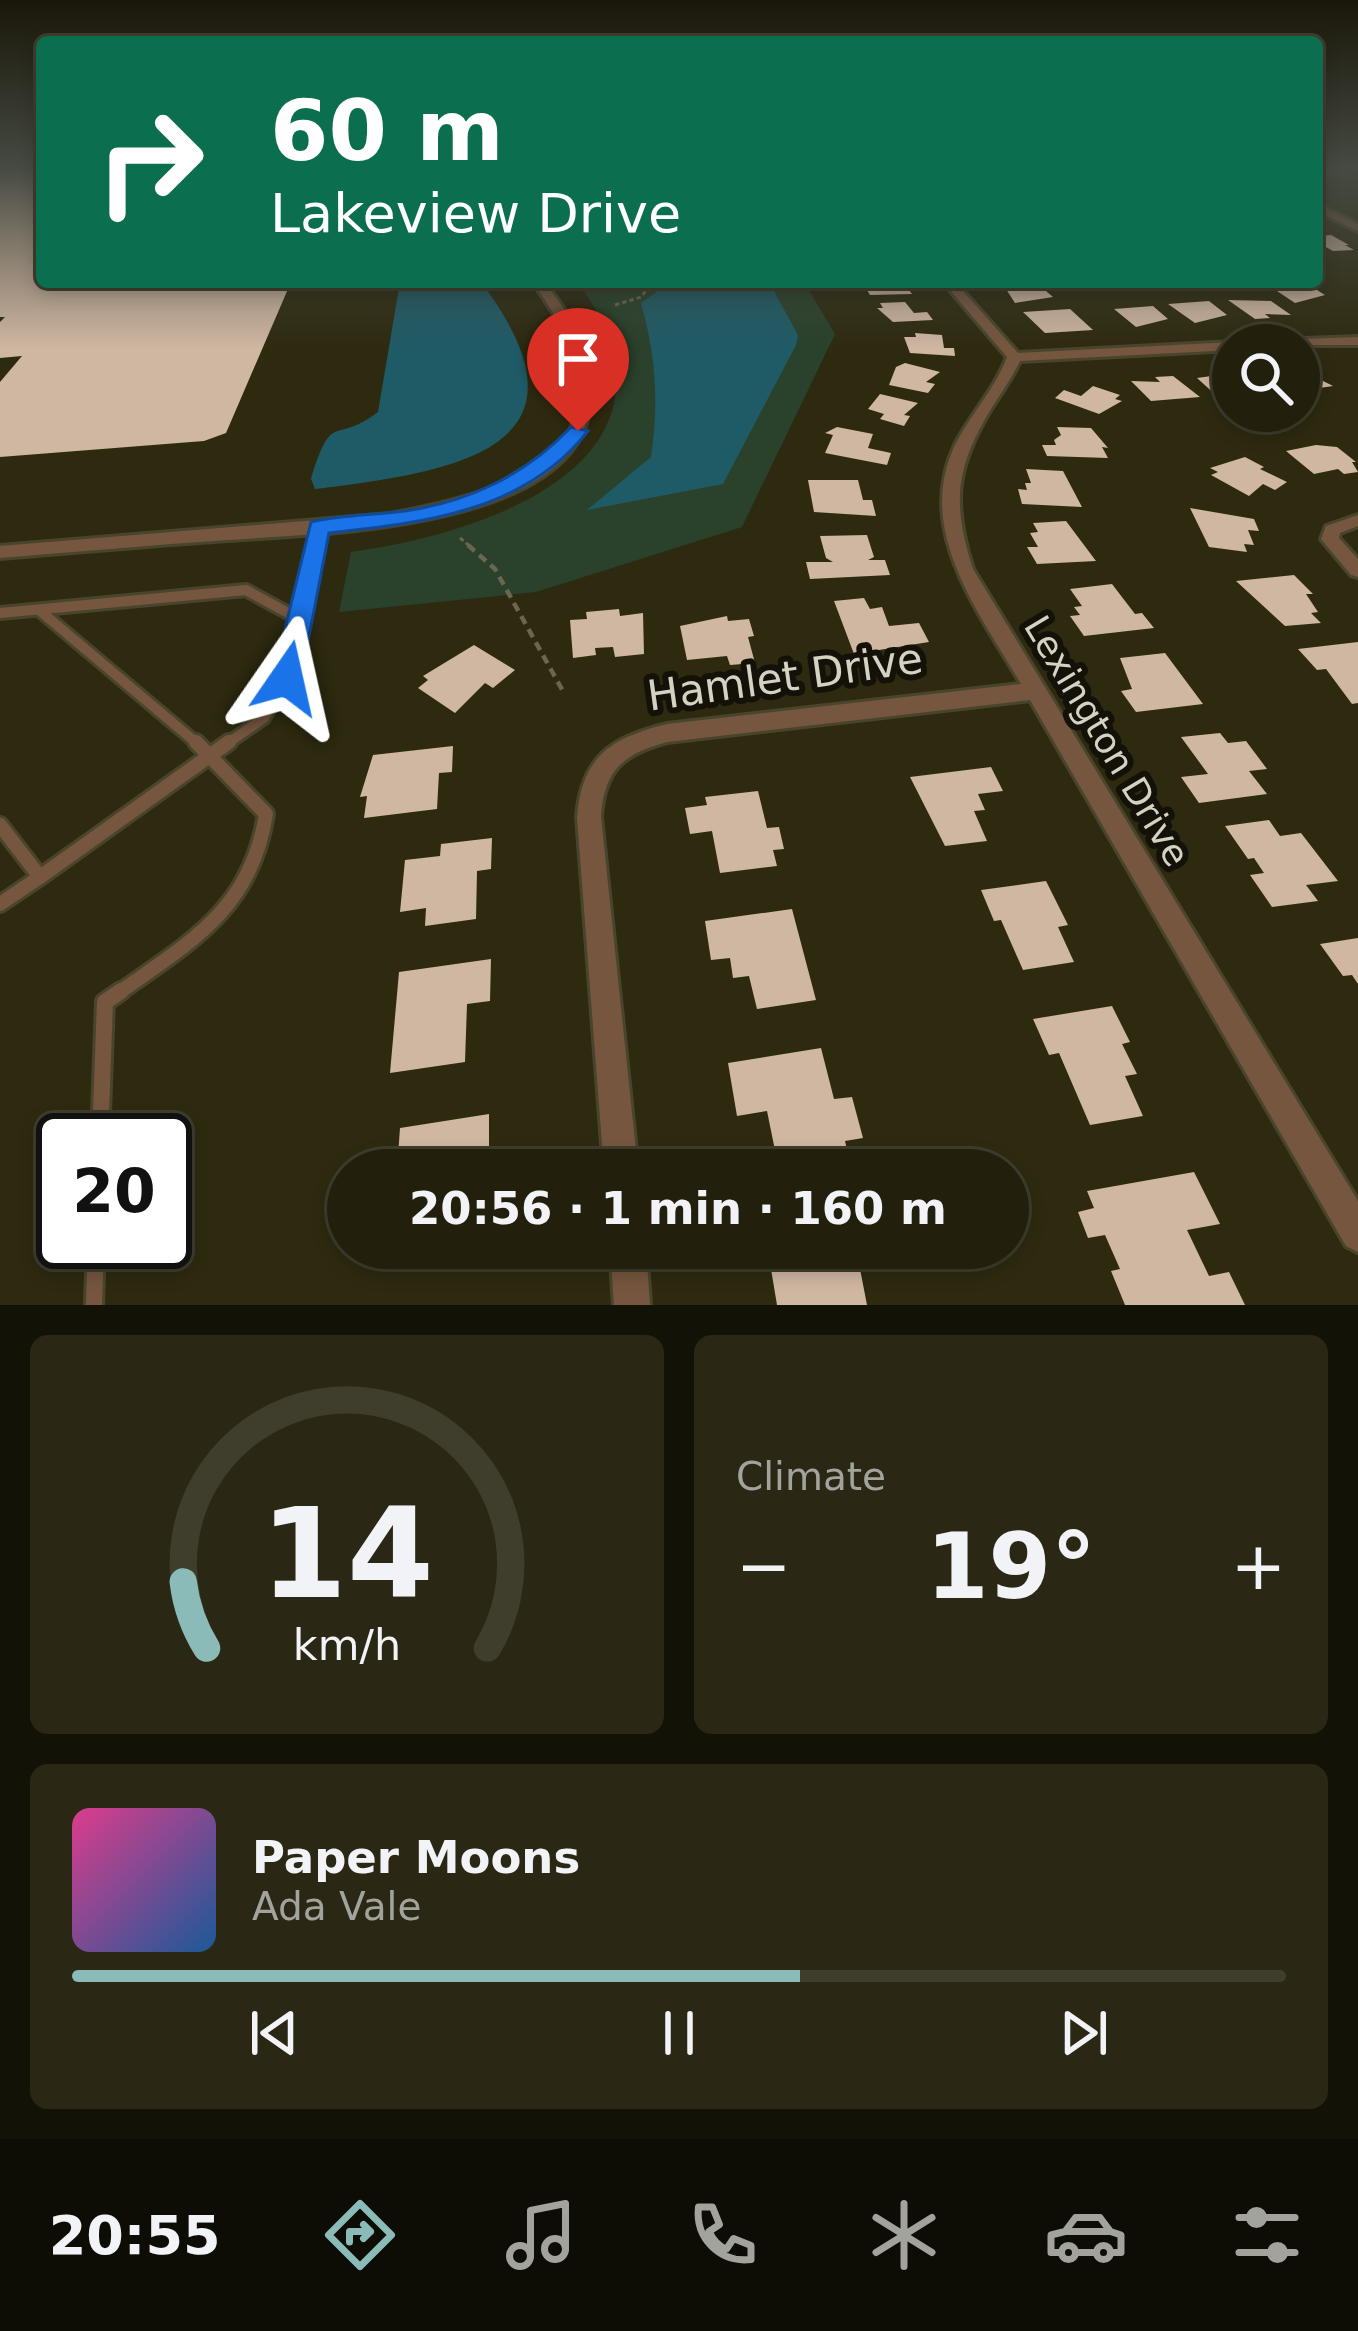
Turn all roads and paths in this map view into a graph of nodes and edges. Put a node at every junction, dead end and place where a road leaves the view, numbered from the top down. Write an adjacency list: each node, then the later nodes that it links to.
1 (542, 288): 10 (street)
2 (648, 288): 4 (path)
3 (954, 288): 8 (street)
4 (615, 305)
5 (1358, 341): 6 (street)
6 (1320, 342)
7 (1212, 347): 8 (street)
8 (1014, 357): 17 (street, Lexington Drive)
9 (1358, 520): 13 (street)
10 (319, 527): 12 (street); 16 (lane)
11 (460, 538): 18 (path)
12 (0, 552)
13 (1358, 571)
14 (39, 610): 15 (lane); 16 (lane); 19 (lane)
15 (0, 613)
16 (299, 619): 19 (lane)
17 (1036, 691): 24 (street, Hamlet Drive); 25 (street, Lexington Drive)
18 (564, 694)
19 (213, 757): 21 (lane); 23 (lane)
20 (0, 825): 21 (lane)
21 (40, 877): 22 (lane)
22 (0, 904)
23 (101, 1113)
24 (619, 1149)
25 (1358, 1234)
26 (95, 1269): 28 (lane)
27 (629, 1269): 29 (street)
28 (94, 1305)
29 (632, 1305)

